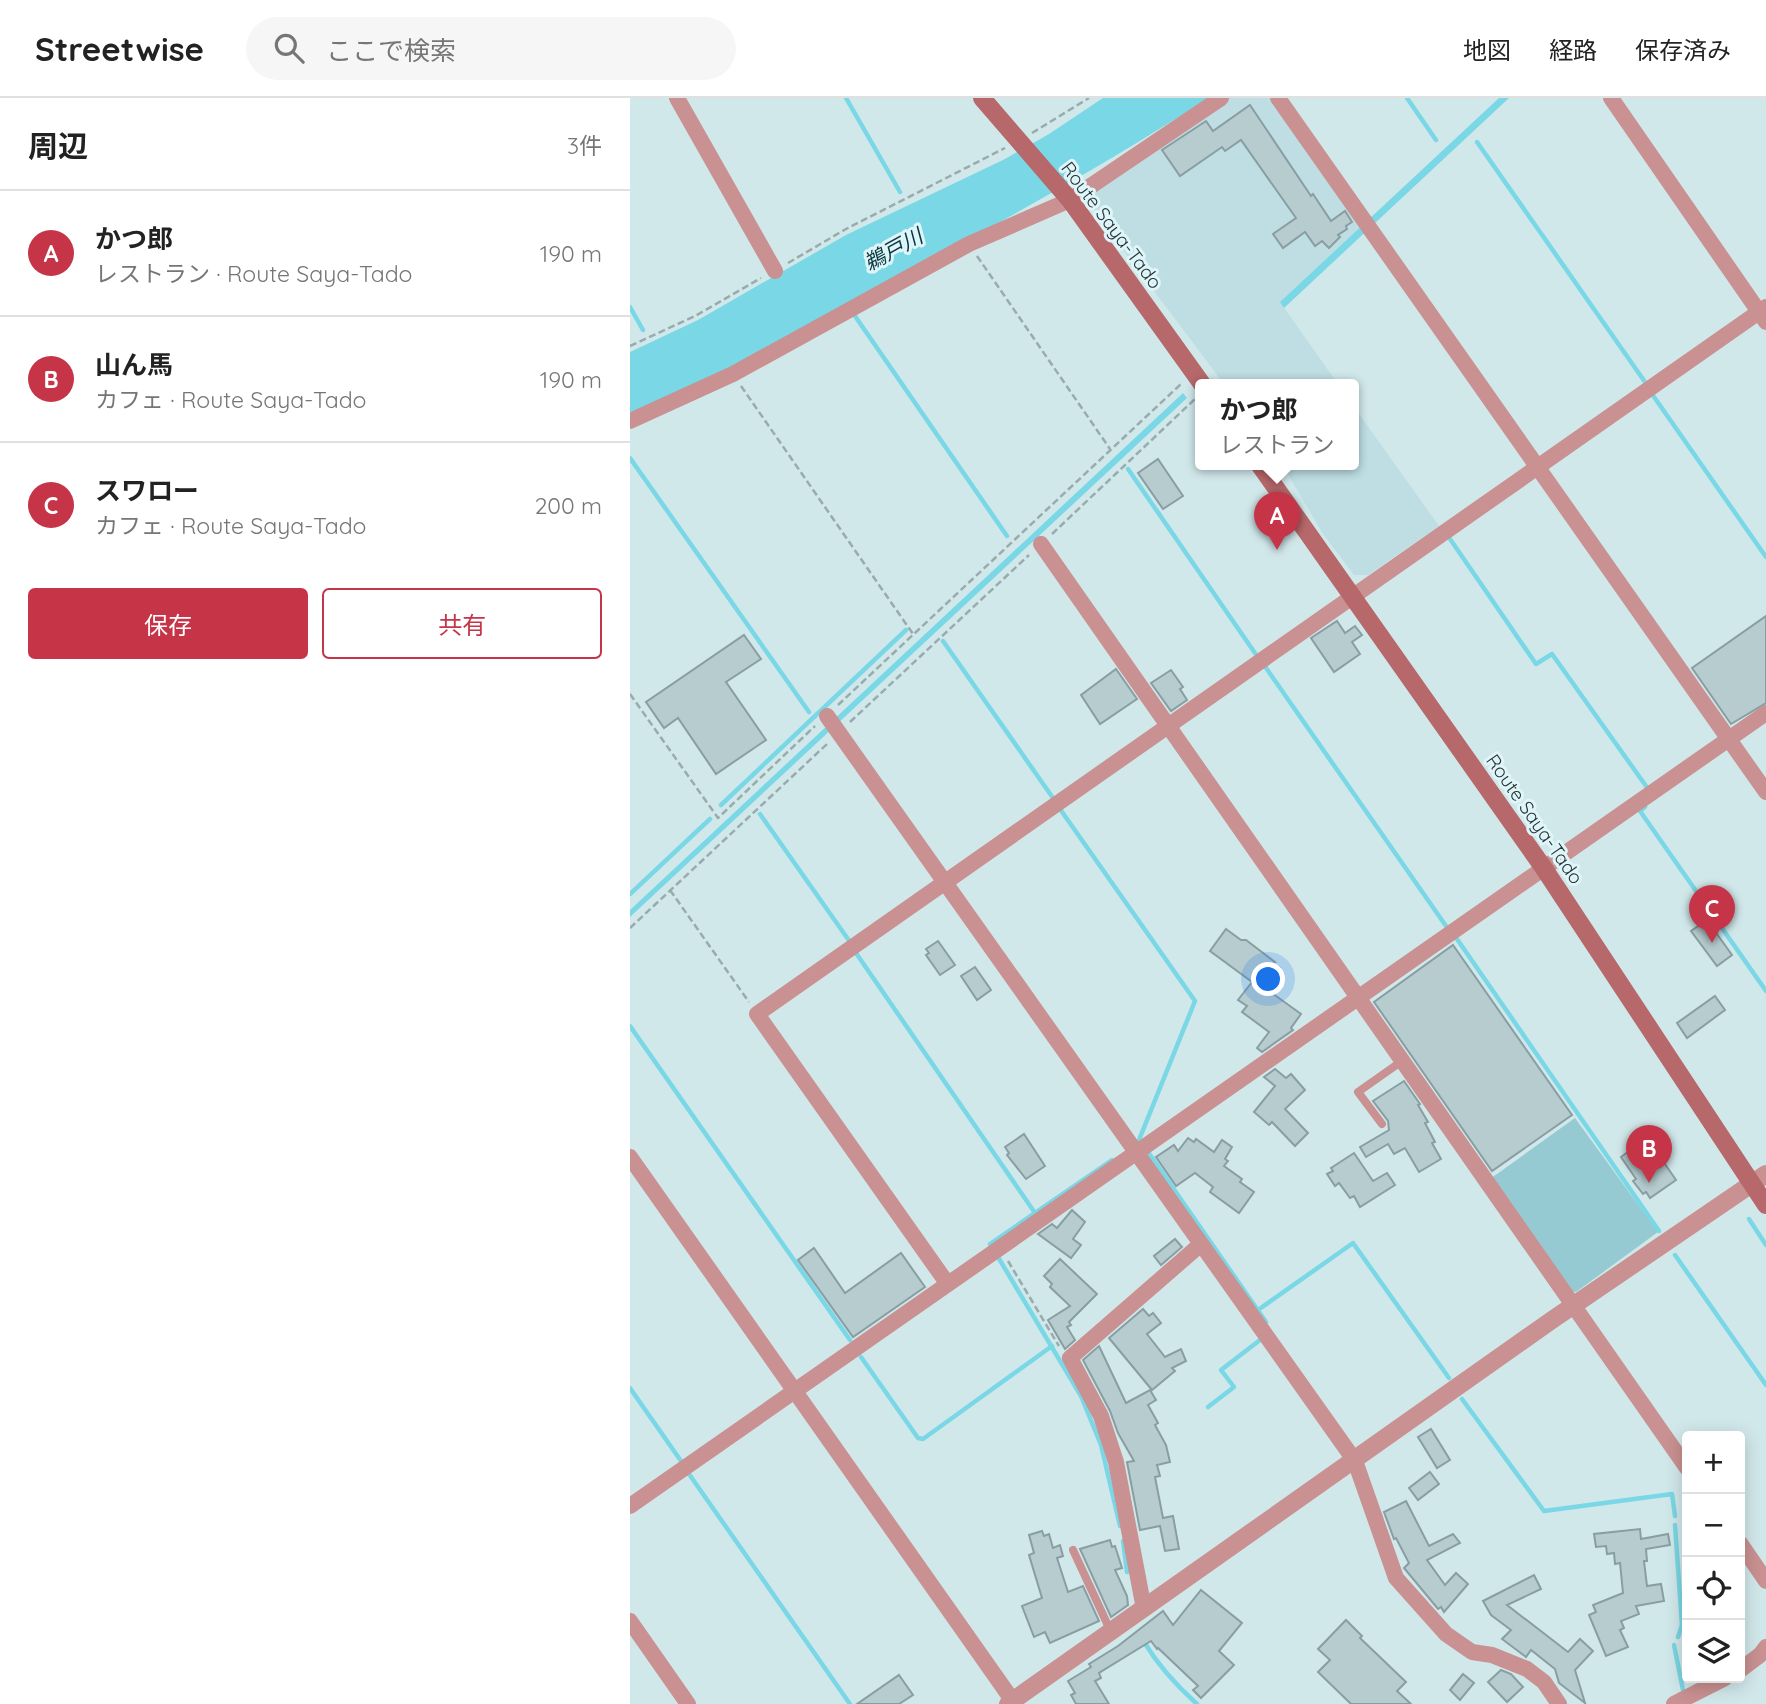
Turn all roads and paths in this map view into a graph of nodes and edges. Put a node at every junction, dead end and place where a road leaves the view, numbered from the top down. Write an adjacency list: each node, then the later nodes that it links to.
1 (677, 98): 10 (street)
2 (982, 98): 7 (main road, Route Saya-Tado)
3 (1089, 98): 7 (path)
4 (1221, 98): 8 (street)
5 (1278, 98): 19 (street)
6 (1611, 98): 11 (street)
7 (1020, 141): 8 (main road, Route Saya-Tado); 10 (path)
8 (1067, 197): 9 (street); 14 (main road, Route Saya-Tado)
9 (969, 244): 13 (street); 18 (path)
10 (775, 271): 12 (path)
11 (1764, 313): 19 (street)
12 (630, 346)
13 (733, 374): 17 (street); 23 (path)
14 (1198, 378)
15 (1195, 380): 18 (path)
16 (1195, 399): 21 (path)
17 (630, 421)
18 (1111, 450): 23 (path)
19 (1538, 467): 22 (street); 29 (street)
20 (1263, 470): 22 (main road, Route Saya-Tado)
21 (1041, 544): 27 (street); 28 (path)
22 (1354, 596): 27 (street); 31 (main road, Route Saya-Tado)
23 (913, 634): 26 (path)
24 (630, 694): 26 (path)
25 (1766, 713): 29 (street)
26 (827, 716): 28 (street)
27 (1169, 726): 32 (street); 35 (street)
28 (840, 732): 32 (street); 33 (path)
29 (1728, 739): 30 (street); 31 (street)
30 (1766, 792)
31 (1543, 867): 35 (street); 41 (main road, Route Saya-Tado)
32 (946, 881): 36 (street); 39 (street)
33 (670, 890): 34 (path); 36 (path)
34 (630, 928)
35 (1357, 997): 37 (street); 39 (street)
36 (757, 1014): 45 (street)
37 (1402, 1061): 38 (lane); 46 (street)
38 (1382, 1124)
39 (1135, 1153): 43 (street); 44 (street)
40 (630, 1157): 48 (street)
41 (1759, 1178): 42 (main road, Route Saya-Tado); 46 (street)
42 (1766, 1205)
43 (1201, 1244): 47 (street); 49 (street)
44 (1000, 1248): 45 (street); 47 (path)
45 (947, 1283): 48 (street)
46 (1574, 1306): 49 (street); 50 (street)
47 (1070, 1358): 55 (street)
48 (794, 1392): 51 (street); 61 (street)
49 (1355, 1461): 55 (street); 63 (street)
50 (1682, 1461)
51 (630, 1506)
52 (1073, 1550): 57 (lane)
53 (1745, 1550): 54 (street)
54 (1766, 1581)
55 (1144, 1609): 57 (street)
56 (630, 1621): 62 (street)
57 (1111, 1632): 61 (street)
58 (1766, 1647): 59 (street)
59 (1745, 1666)
60 (1715, 1683): 64 (street)
61 (1012, 1703)
62 (688, 1704)
63 (1559, 1704)
64 (1674, 1704)

